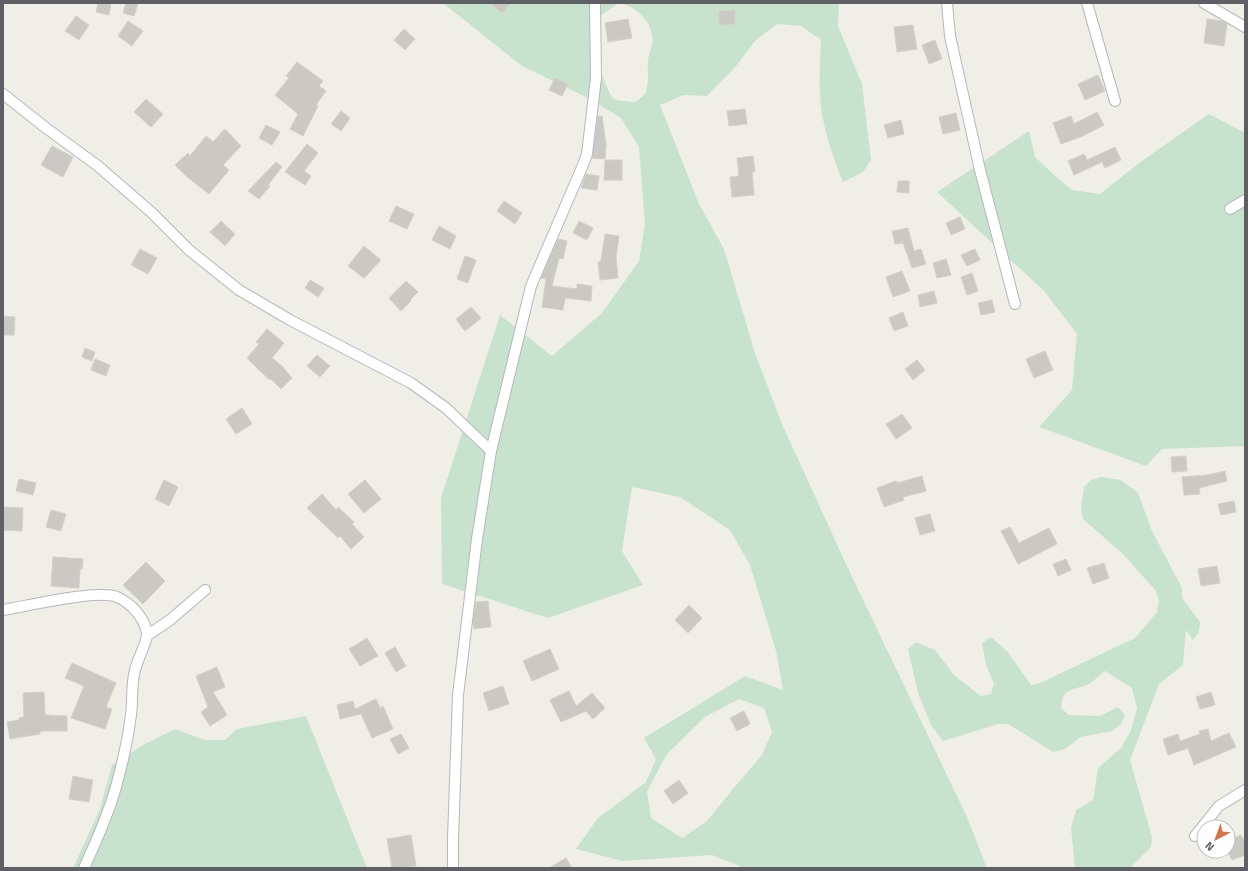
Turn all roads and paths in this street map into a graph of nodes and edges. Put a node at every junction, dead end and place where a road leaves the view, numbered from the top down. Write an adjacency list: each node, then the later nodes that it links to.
1 (595, 3): 11 (street)
2 (947, 3): 10 (street)
3 (1087, 3): 7 (street)
4 (1204, 3): 5 (street)
5 (1245, 27)
6 (3, 94): 11 (street)
7 (1115, 101)
8 (1245, 200): 9 (street)
9 (1230, 209)
10 (1015, 304)
11 (491, 451): 18 (street)
12 (205, 590): 14 (street)
13 (3, 610): 14 (street)
14 (148, 635): 17 (street)
15 (1245, 790): 16 (street)
16 (1195, 836)
17 (84, 868)
18 (453, 868)

